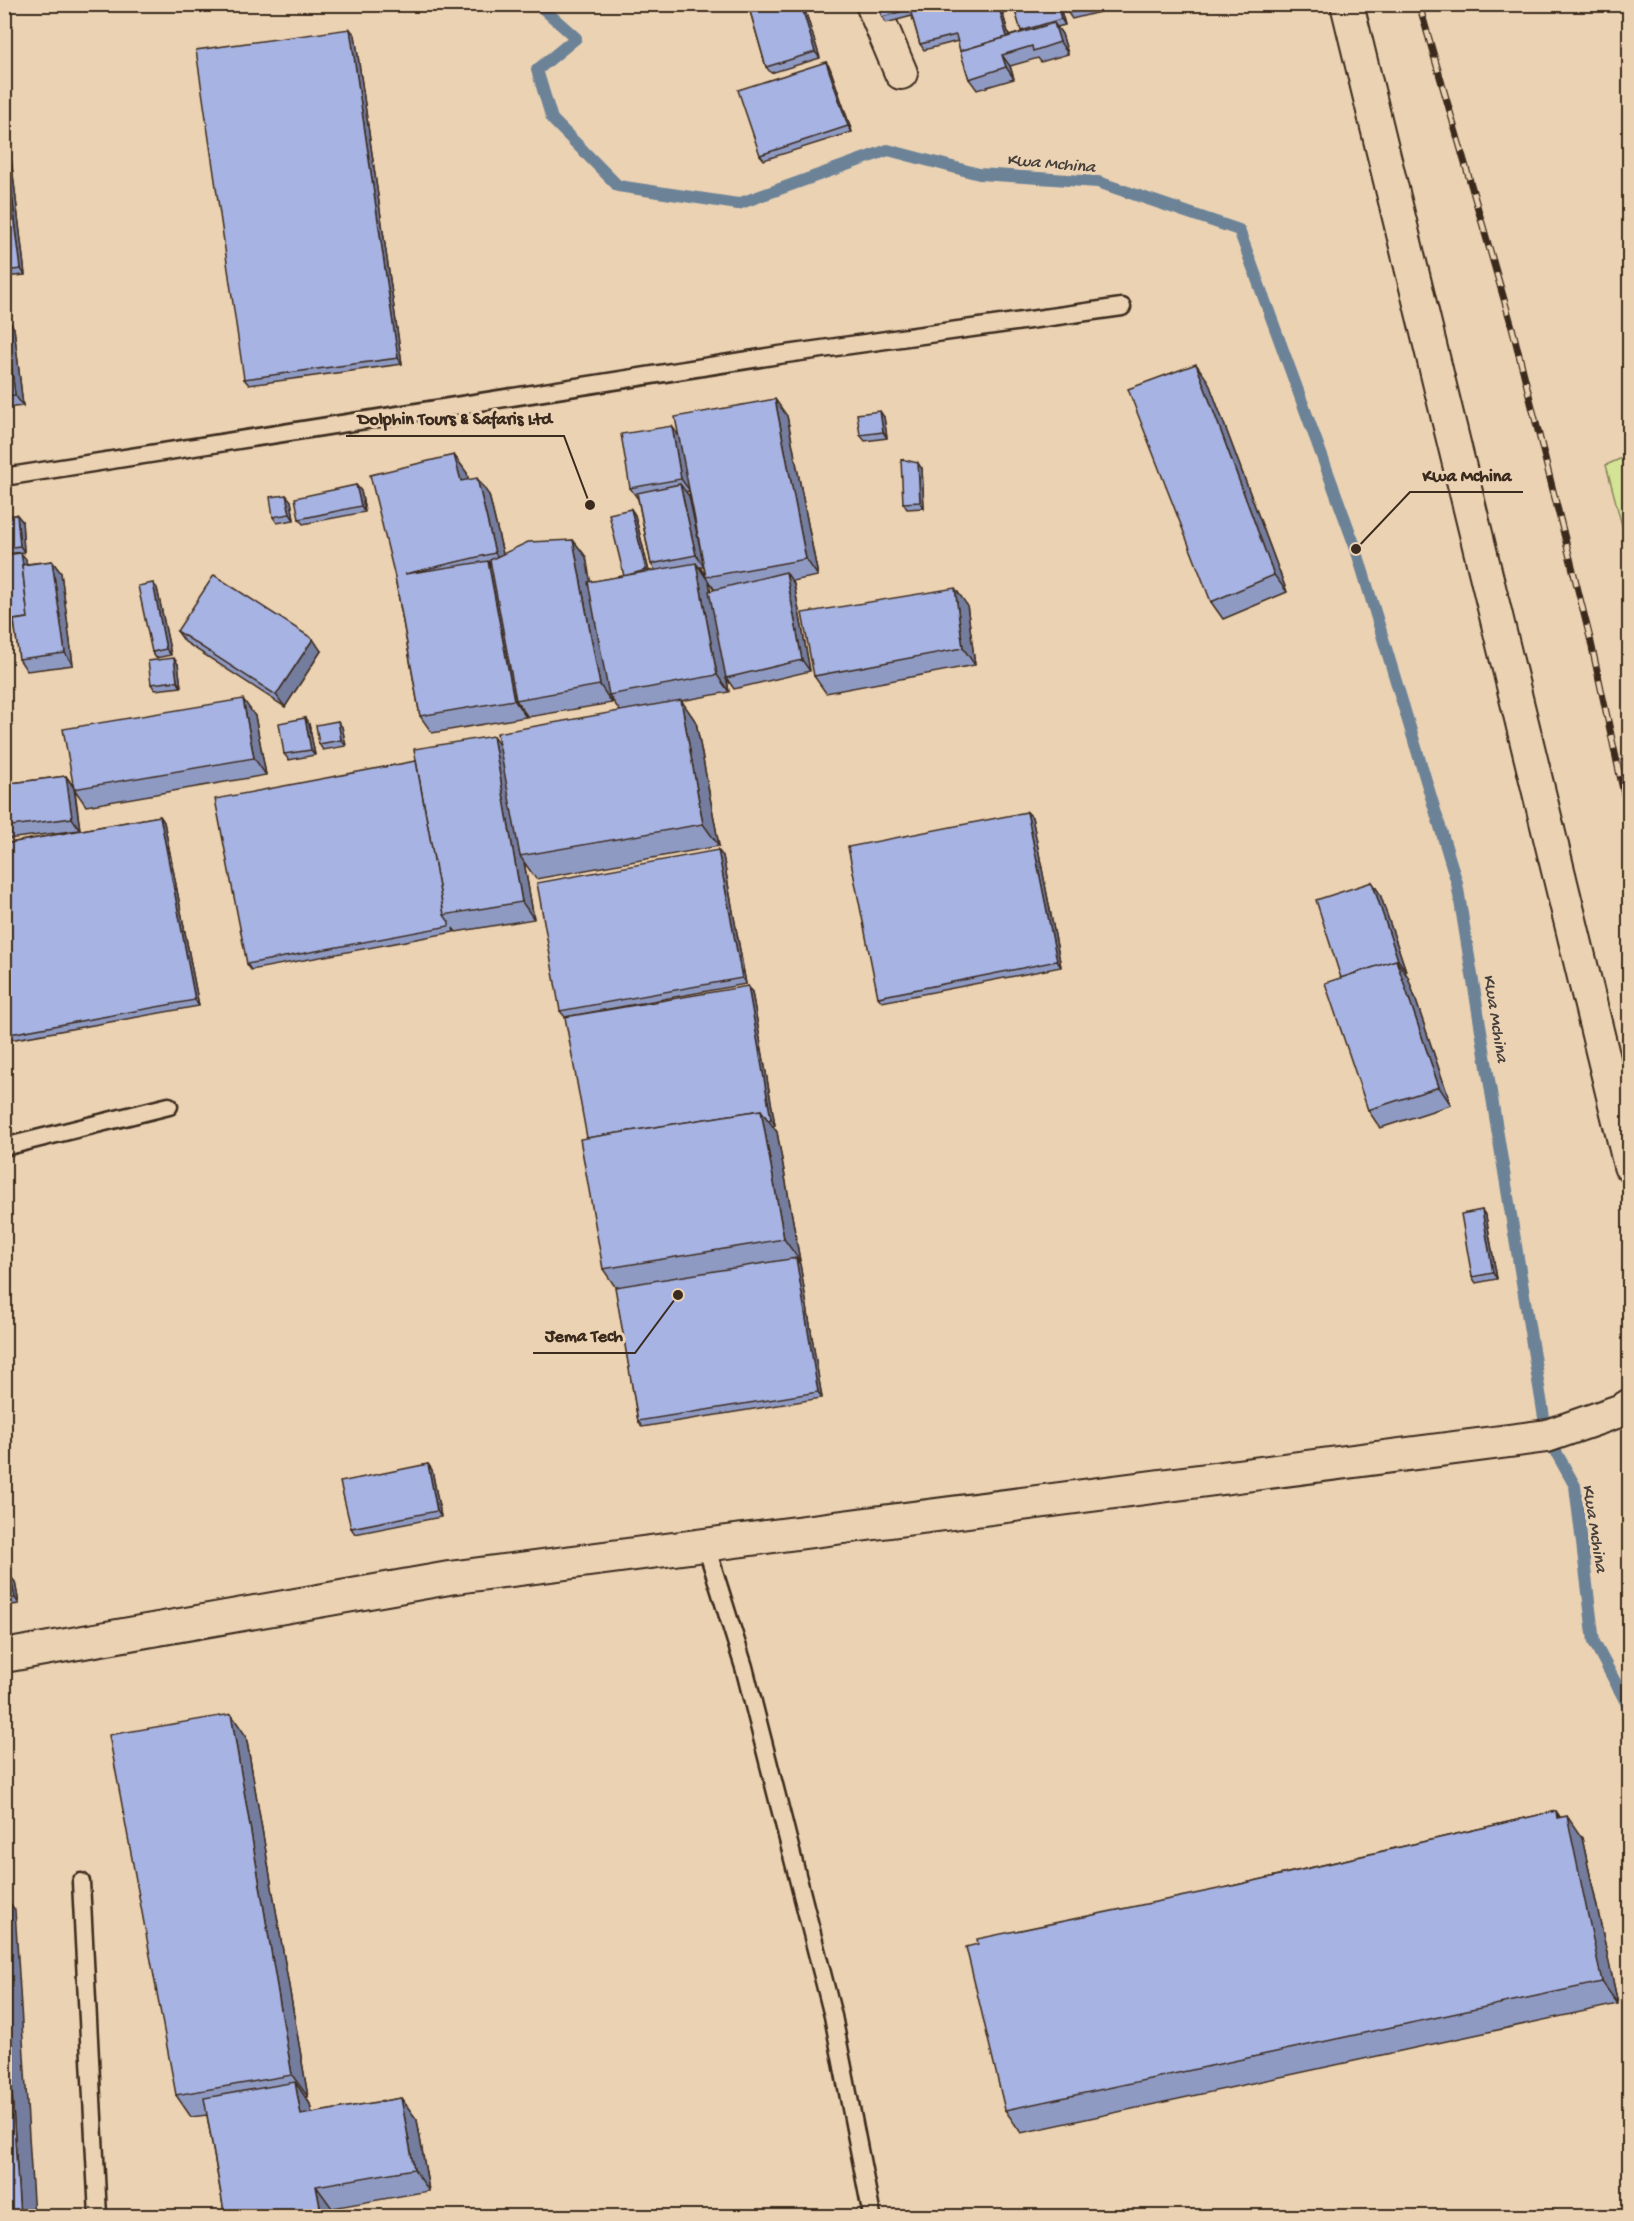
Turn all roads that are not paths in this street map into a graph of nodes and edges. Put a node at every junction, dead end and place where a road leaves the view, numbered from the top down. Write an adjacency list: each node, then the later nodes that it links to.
1 (872, 4): 3 (street)
2 (1347, 4): 8 (street)
3 (901, 73)
4 (1122, 307): 5 (lane)
5 (4, 477)
6 (170, 1106): 7 (lane)
7 (4, 1147)
8 (1629, 1166)
9 (1629, 1405): 10 (street)
10 (706, 1546): 11 (street); 14 (lane)
11 (4, 1656)
12 (81, 1882): 13 (lane)
13 (98, 2217)
14 (872, 2217)

